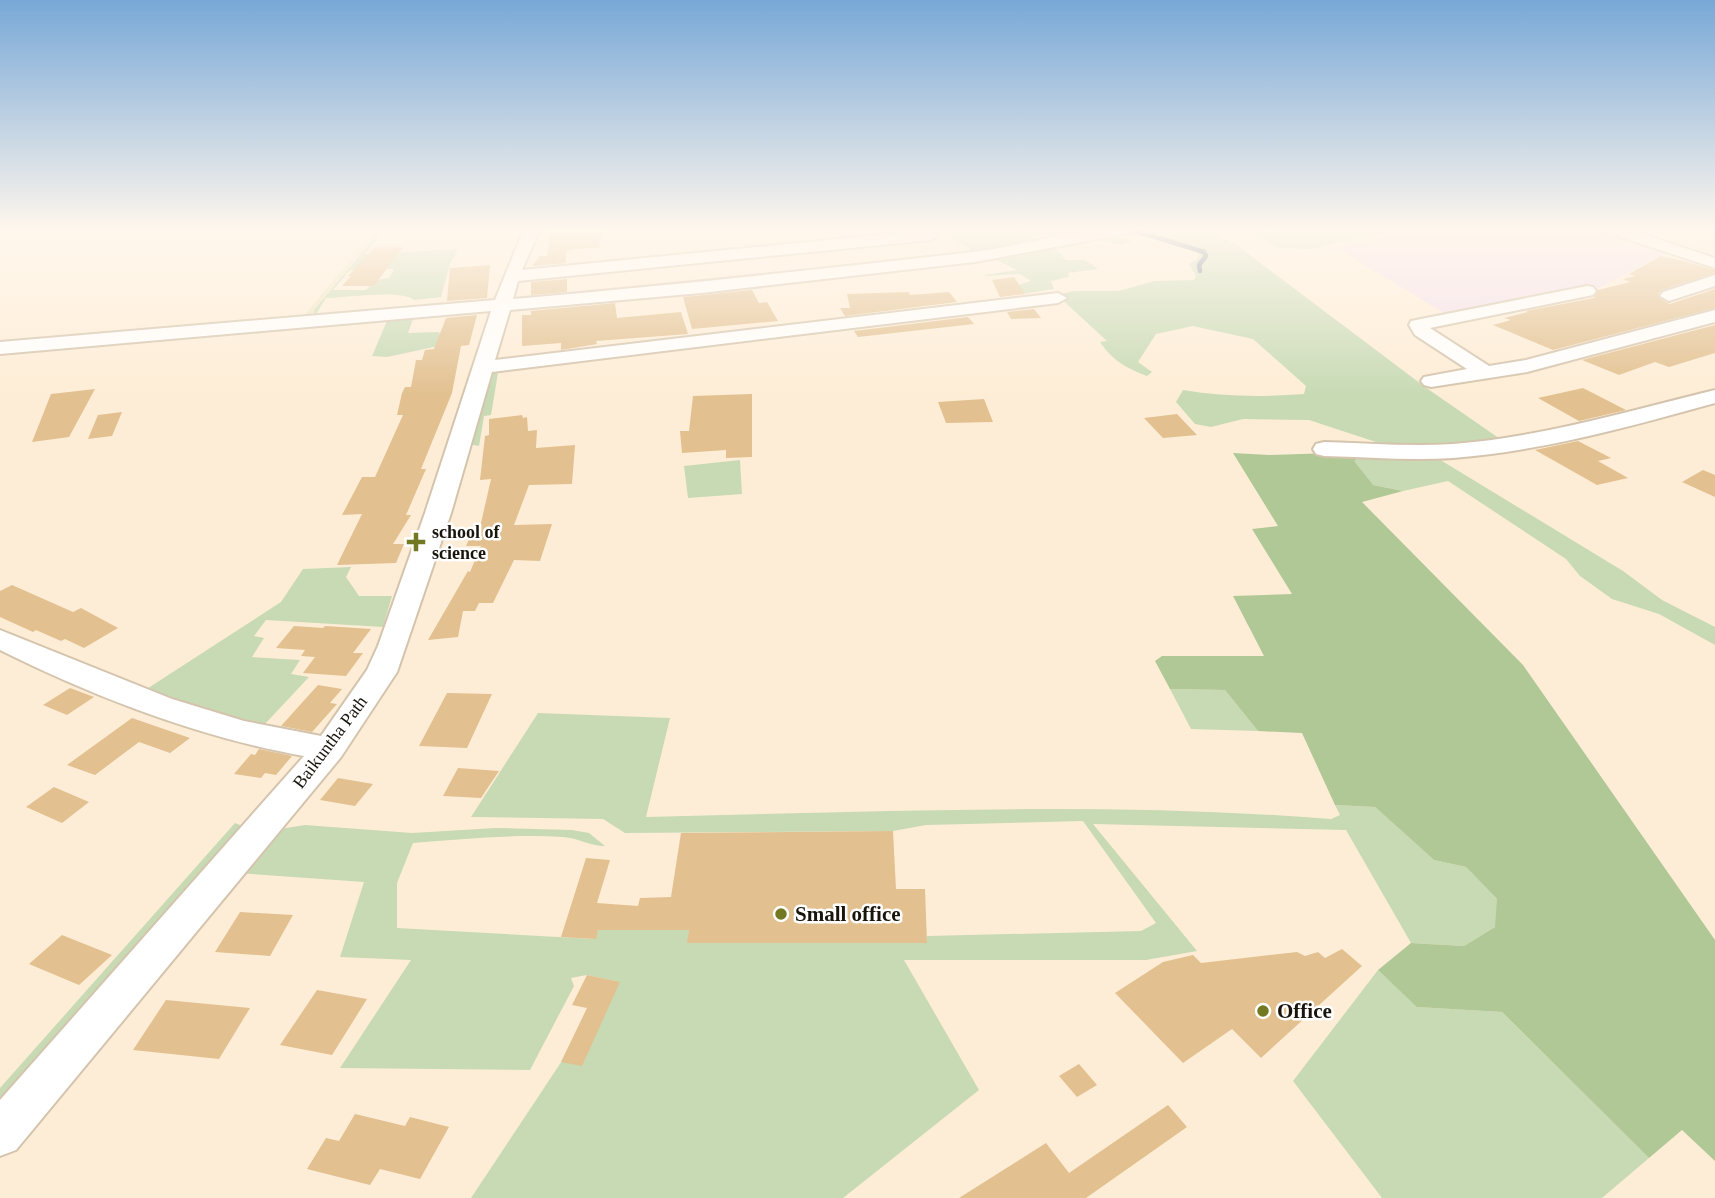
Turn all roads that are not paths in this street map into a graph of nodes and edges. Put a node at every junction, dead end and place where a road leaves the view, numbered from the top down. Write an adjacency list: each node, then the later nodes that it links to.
1 (508, 285): 7 (street, Baikuntha Path)
2 (711, 285): 7 (street)
3 (1701, 285): 5 (street)
4 (1587, 291): 11 (street)
5 (1669, 296)
6 (1058, 298): 10 (street)
7 (502, 307): 9 (street); 10 (street, Baikuntha Path)
8 (1715, 316): 11 (street)
9 (0, 348)
10 (484, 367): 16 (street, Baikuntha Path)
11 (1485, 372): 12 (street)
12 (1431, 381)
13 (1715, 396): 14 (street)
14 (1324, 449)
15 (0, 639): 16 (street)
16 (329, 749): 17 (street, Baikuntha Path)
17 (0, 1134)

